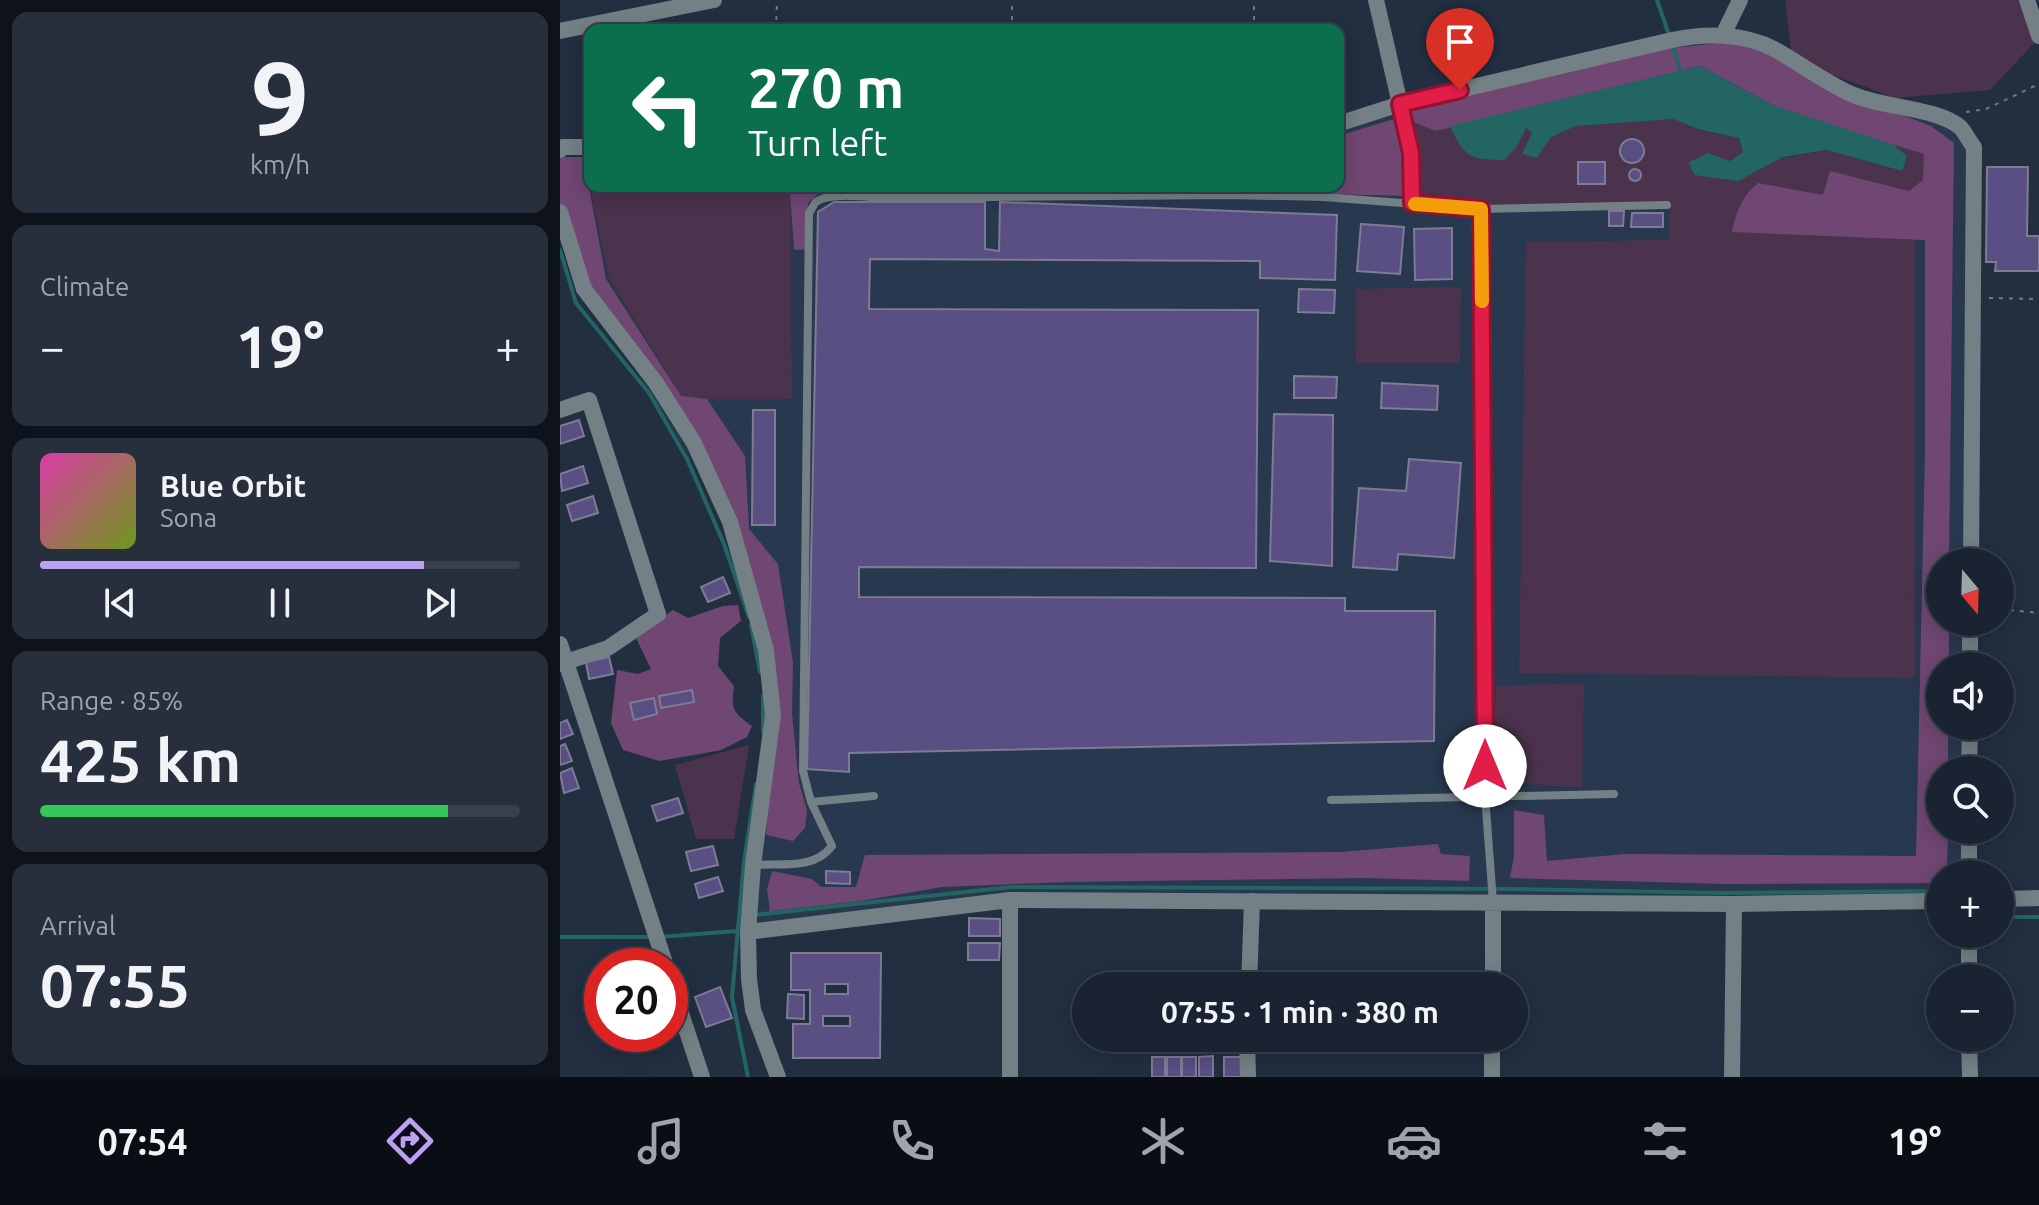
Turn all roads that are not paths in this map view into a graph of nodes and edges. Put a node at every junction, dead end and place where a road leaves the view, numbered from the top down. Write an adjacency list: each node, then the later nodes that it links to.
1 (714, 0): 5 (street)
2 (1376, 0): 10 (street)
3 (1740, 0): 8 (street)
4 (2027, 0): 9 (street)
5 (595, 24)
6 (584, 26): 7 (street)
7 (560, 31)
8 (1723, 35): 10 (street); 19 (street)
9 (2039, 36)
10 (1400, 104): 11 (street); 14 (lane)
11 (1344, 122)
12 (584, 147): 13 (street)
13 (560, 150)
14 (1412, 203): 16 (lane); 26 (lane)
15 (1667, 205): 16 (lane)
16 (1481, 209): 23 (lane)
17 (560, 212): 27 (street)
18 (560, 410): 21 (street)
19 (1971, 548)
20 (560, 644): 21 (street)
21 (563, 663): 36 (street)
22 (1614, 794): 23 (lane)
23 (1485, 795): 25 (lane); 33 (lane)
24 (874, 796): 26 (lane)
25 (1331, 800)
26 (811, 802): 27 (lane)
27 (753, 865): 35 (street)
28 (2039, 898): 29 (street)
29 (2014, 899)
30 (1010, 900): 31 (street); 35 (street); 45 (street)
31 (1252, 901): 33 (street); 37 (street)
32 (1926, 901): 34 (street)
33 (1493, 902): 34 (street); 38 (street)
34 (1734, 904): 48 (street)
35 (748, 932): 44 (street)
36 (660, 948)
37 (1249, 972)
38 (1493, 972)
39 (688, 1035): 43 (street)
40 (1247, 1052): 46 (street)
41 (1492, 1052): 47 (street)
42 (1969, 1052): 49 (street)
43 (702, 1077)
44 (778, 1077)
45 (1010, 1077)
46 (1248, 1077)
47 (1492, 1077)
48 (1732, 1077)
49 (1970, 1077)

